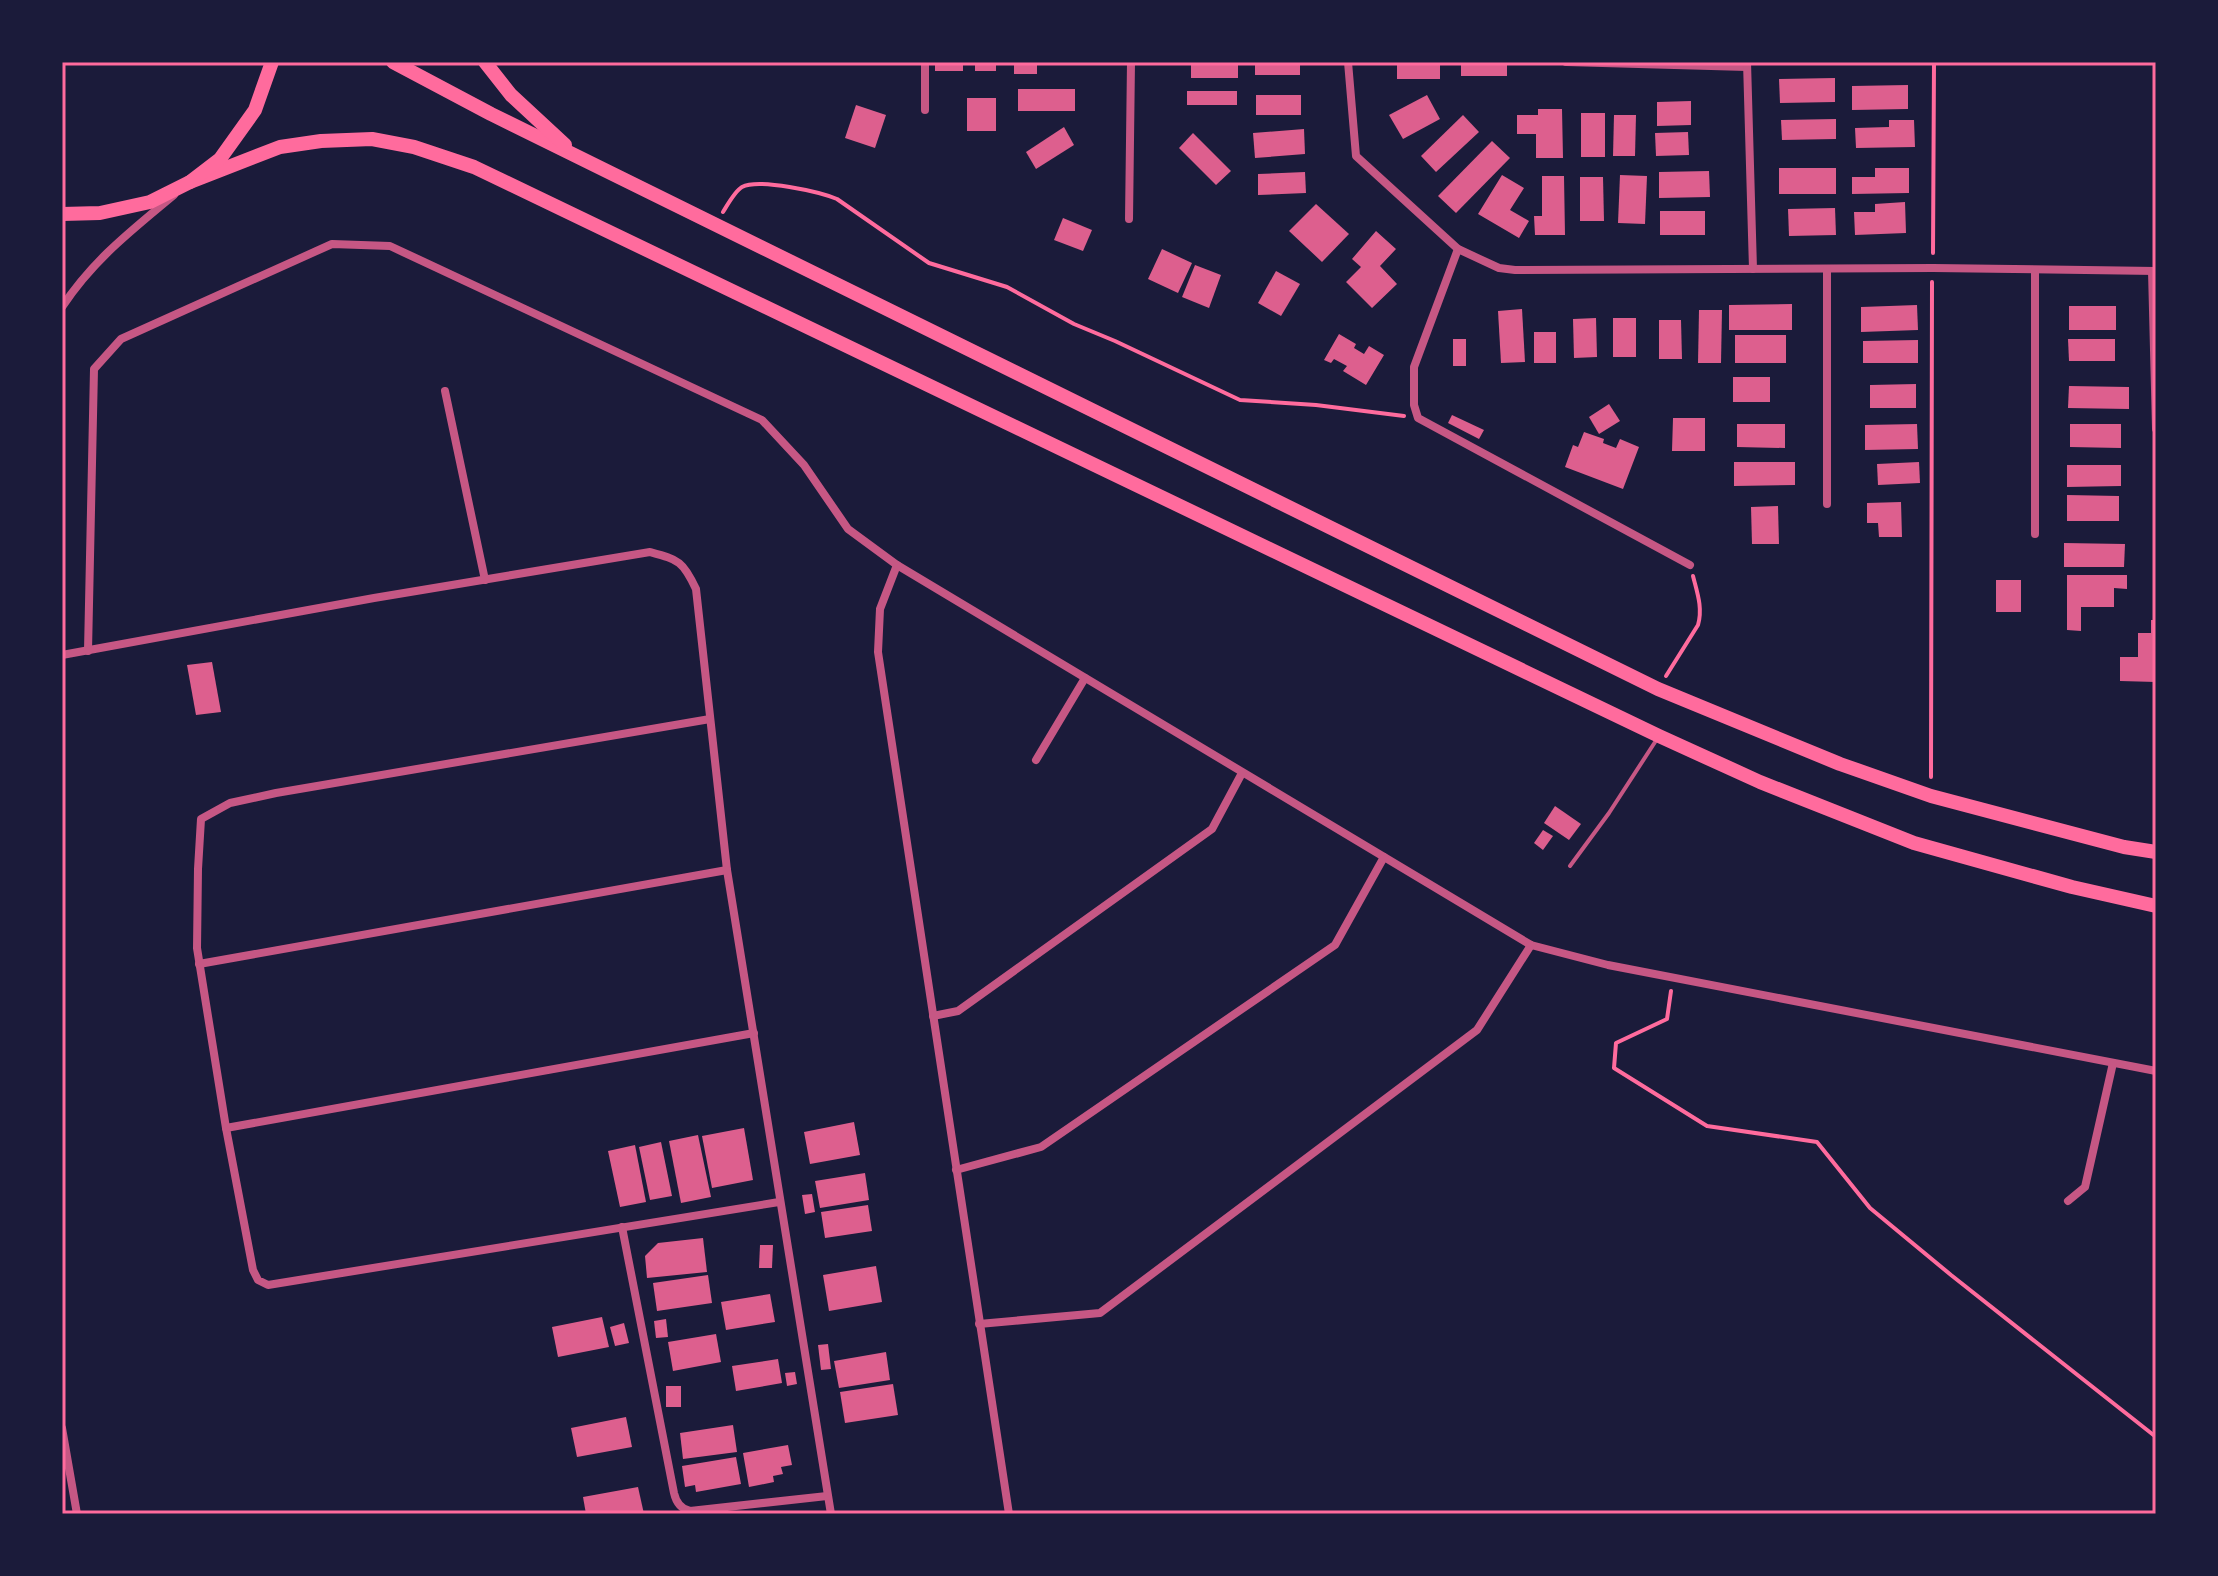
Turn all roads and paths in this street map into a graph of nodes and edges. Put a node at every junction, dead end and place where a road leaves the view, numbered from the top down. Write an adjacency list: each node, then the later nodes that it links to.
1 (272, 62): 12 (highway)
2 (393, 62): 11 (highway)
3 (485, 62): 11 (highway)
4 (925, 62): 10 (street)
5 (1131, 62): 14 (street)
6 (1348, 62): 16 (street)
7 (1566, 62): 9 (street)
8 (1934, 62): 17 (path)
9 (1747, 65): 18 (street)
10 (925, 110)
11 (577, 156): 15 (highway)
12 (190, 182): 13 (highway); 22 (street); 36 (highway)
13 (62, 214)
14 (1129, 219)
15 (715, 224): 24 (path); 34 (highway)
16 (1458, 249): 18 (street); 24 (street)
17 (1933, 268): 19 (street); 20 (street); 39 (path)
18 (1753, 269): 19 (street)
19 (1827, 269): 26 (street)
20 (2035, 270): 21 (street); 27 (street)
21 (2154, 271): 25 (street)
22 (62, 307)
23 (445, 391): 30 (street)
24 (1418, 418): 29 (street)
25 (2156, 429)
26 (1827, 504)
27 (2035, 534)
28 (897, 565): 31 (street); 33 (street); 48 (street)
29 (1690, 565): 34 (path)
30 (485, 580): 31 (street); 35 (street)
31 (88, 651): 32 (street)
32 (62, 655)
33 (1085, 678): 37 (street); 38 (street)
34 (1658, 689): 39 (highway)
35 (710, 719): 43 (street); 46 (street)
36 (1659, 736): 42 (lane); 44 (highway)
37 (1036, 760)
38 (1242, 773): 41 (street); 48 (street)
39 (1931, 796): 40 (highway)
40 (2156, 852)
41 (1384, 857): 45 (street); 53 (street)
42 (1570, 866)
43 (727, 870): 46 (street); 49 (street)
44 (2156, 906)
45 (1531, 945): 47 (street); 57 (street)
46 (199, 964): 52 (street)
47 (1673, 978): 50 (street); 59 (path)
48 (933, 1016): 53 (street)
49 (754, 1033): 52 (street); 55 (street)
50 (2113, 1063): 51 (street); 54 (street)
51 (2156, 1071)
52 (226, 1128): 56 (street)
53 (956, 1170): 57 (street)
54 (2068, 1201)
55 (779, 1202): 56 (street); 60 (street)
56 (622, 1227): 60 (street)
57 (979, 1324): 63 (street)
58 (62, 1428): 61 (street)
59 (2156, 1437)
60 (827, 1496): 62 (street)
61 (77, 1514)
62 (831, 1514)
63 (1009, 1514)

